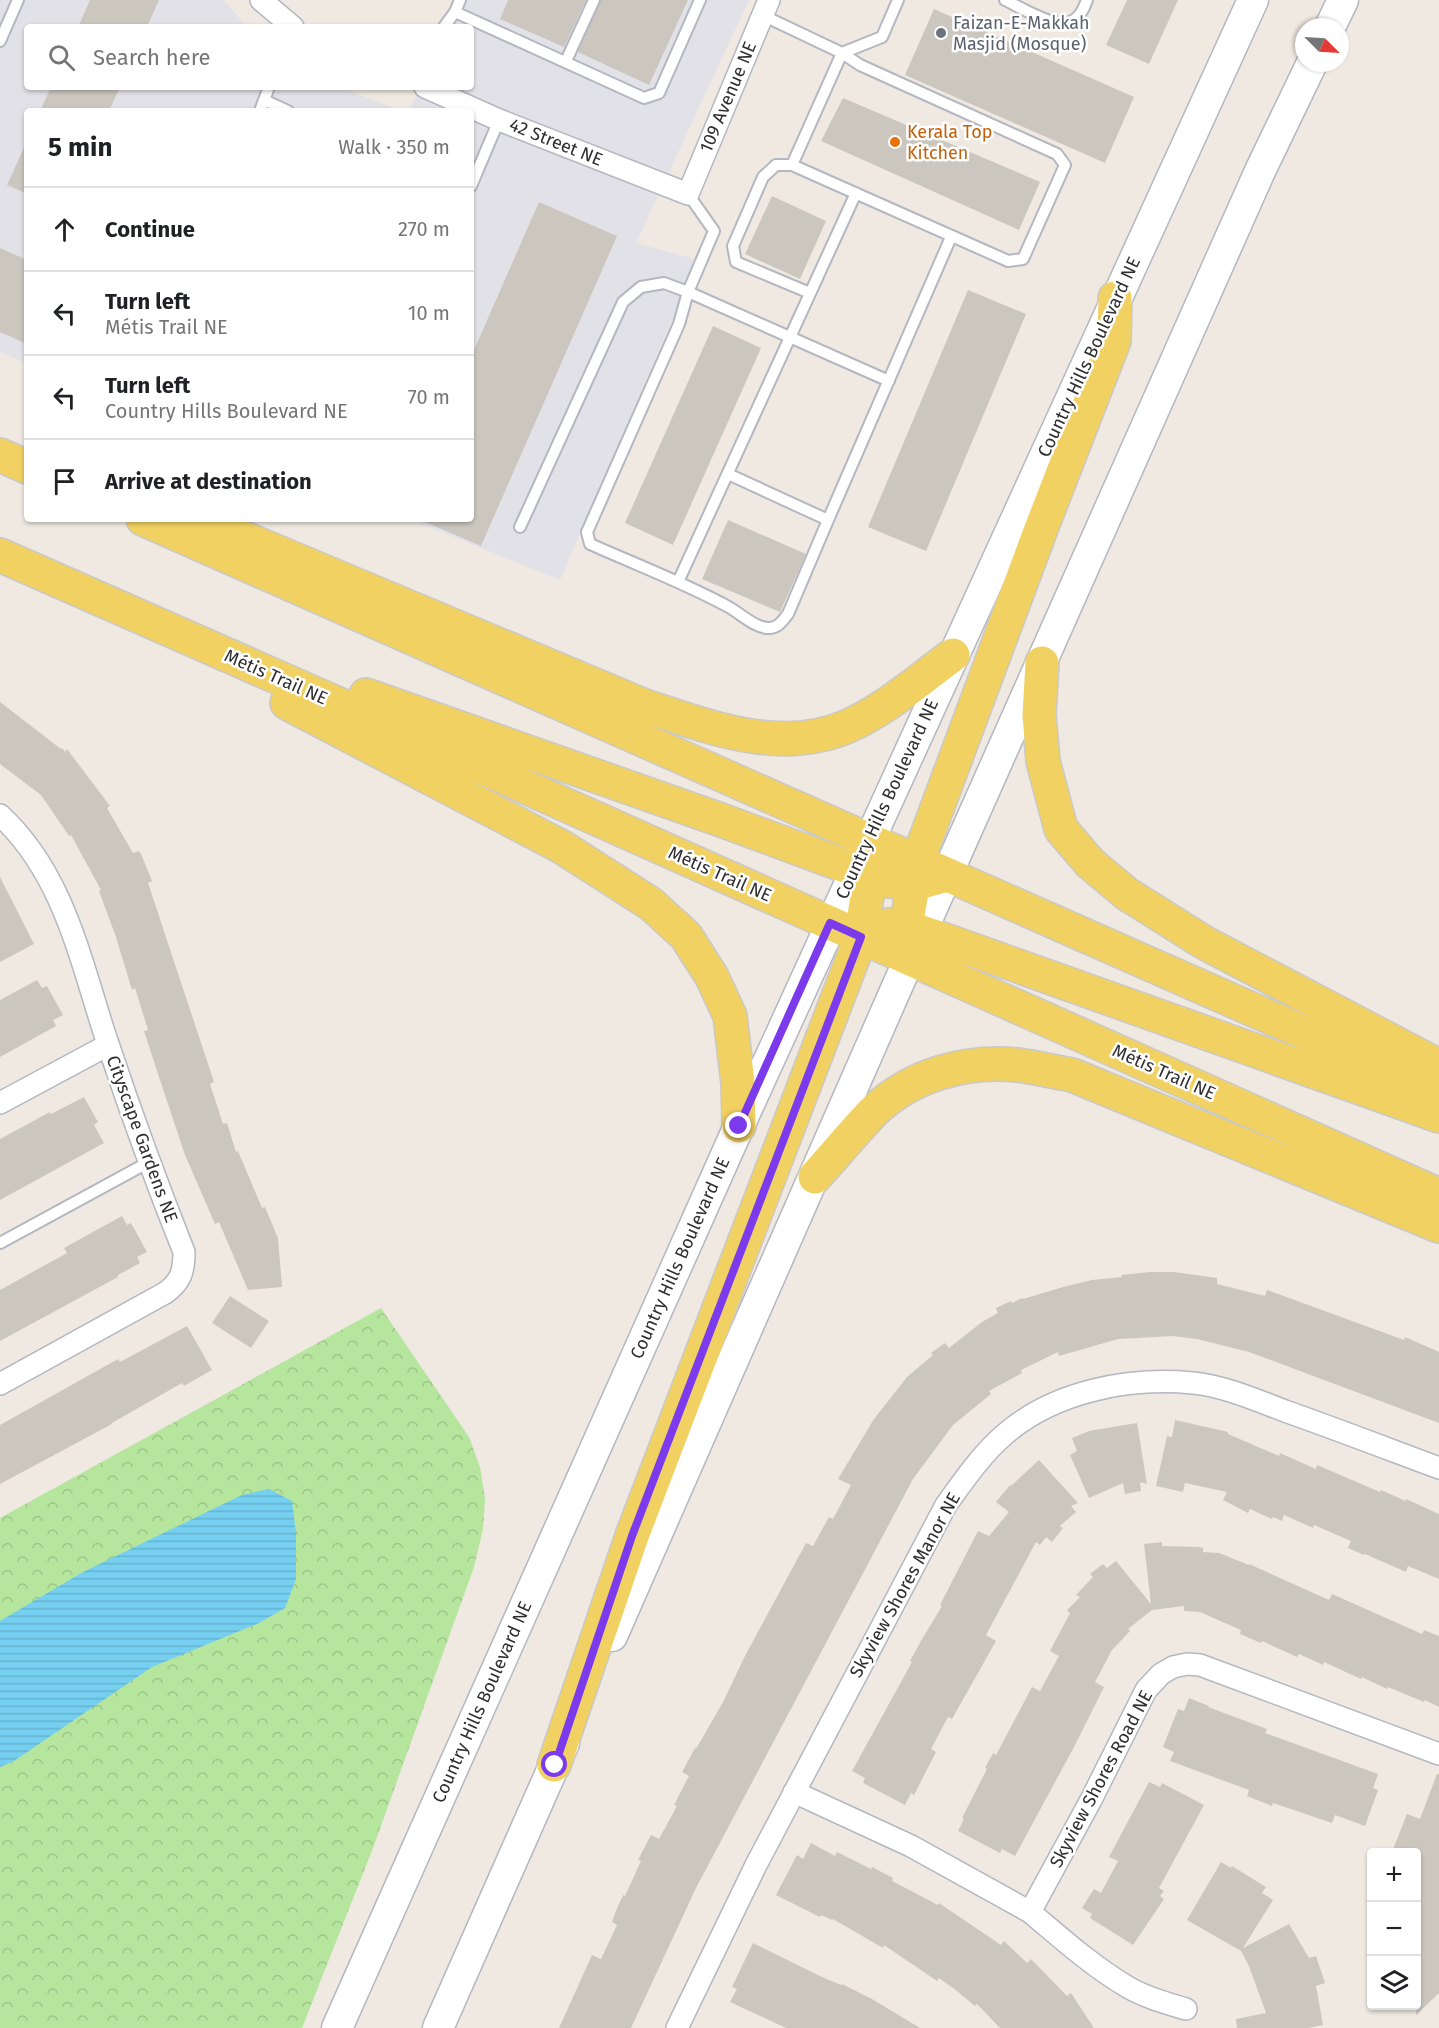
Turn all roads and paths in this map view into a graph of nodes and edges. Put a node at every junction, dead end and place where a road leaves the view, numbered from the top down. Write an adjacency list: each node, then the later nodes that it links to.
1 (18, 0): 16 (lane)
2 (261, 0): 14 (street)
3 (460, 0): 12 (lane)
4 (594, 0): 18 (lane)
5 (700, 0): 18 (lane)
6 (898, 0): 17 (lane)
7 (1005, 0): 8 (lane)
8 (1088, 0)
9 (1253, 0): 33 (main road, Country Hills Boulevard NE)
10 (1343, 0): 13 (main road)
11 (765, 8): 17 (lane); 29 (street, 109 Avenue NE)
12 (455, 12): 15 (lane); 18 (lane)
13 (1334, 18)
14 (289, 24)
15 (446, 24)
16 (0, 41)
17 (842, 52): 26 (lane); 30 (lane)
18 (566, 61)
19 (1308, 72): 49 (main road)
20 (268, 90): 22 (lane)
21 (432, 90): 23 (street, 42 Street NE)
22 (262, 106)
23 (472, 108)
24 (474, 109): 25 (street, 42 Street NE)
25 (499, 120): 27 (lane); 29 (street, 42 Street NE)
26 (792, 165): 28 (lane); 32 (lane)
27 (474, 179)
28 (856, 193): 30 (lane); 32 (lane)
29 (687, 194): 31 (lane)
30 (951, 237): 35 (lane)
31 (688, 292): 34 (lane); 44 (lane); 46 (lane)
32 (810, 293): 34 (lane)
33 (1115, 298): 48 (main road, Country Hills Boulevard NE); 53 (main road)
34 (790, 337): 35 (lane); 40 (lane)
35 (889, 381): 41 (lane)
36 (0, 444): 37 (main road)
37 (24, 451)
38 (0, 455): 39 (main road)
39 (24, 466)
40 (728, 474): 41 (lane); 46 (lane)
41 (828, 520): 46 (lane)
42 (151, 522): 51 (main road)
43 (205, 522): 48 (main road)
44 (520, 527)
45 (0, 555): 47 (main road, Métis Trail NE)
46 (678, 582)
47 (69, 586): 52 (main road); 55 (main road, Métis Trail NE); 63 (main road)
48 (953, 655): 51 (main road, Country Hills Boulevard NE)
49 (1042, 663): 54 (main road); 59 (main road)
50 (0, 815): 58 (street, Cityscape Gardens NE)
51 (868, 840): 52 (main road); 53 (main road)
52 (863, 873): 53 (main road); 55 (main road, Country Hills Boulevard NE); 56 (main road)
53 (915, 873): 54 (main road); 57 (main road)
54 (948, 875): 57 (main road); 60 (main road)
55 (830, 923): 56 (main road); 63 (main road, Country Hills Boulevard NE)
56 (863, 929): 57 (main road); 72 (main road)
57 (913, 939): 62 (main road); 65 (main road); 66 (main road, Métis Trail NE)
58 (108, 1045): 61 (street); 64 (street, Cityscape Gardens NE)
59 (1439, 1066)
60 (1439, 1092)
61 (0, 1103)
62 (1439, 1116)
63 (739, 1126): 77 (main road, Country Hills Boulevard NE)
64 (148, 1162): 68 (lane); 69 (street, Cityscape Gardens NE)
65 (815, 1177): 67 (main road); 72 (main road)
66 (1439, 1195)
67 (1439, 1226)
68 (0, 1243)
69 (0, 1384)
70 (1439, 1468): 73 (street, Skyview Shores Manor NE)
71 (1439, 1754): 74 (street, Skyview Shores Road NE)
72 (555, 1765): 78 (main road)
73 (794, 1792): 74 (street); 76 (street, Skyview Shores Manor NE)
74 (1030, 1912): 75 (street)
75 (1186, 2009)
76 (679, 2027)
77 (337, 2028)
78 (438, 2028)

